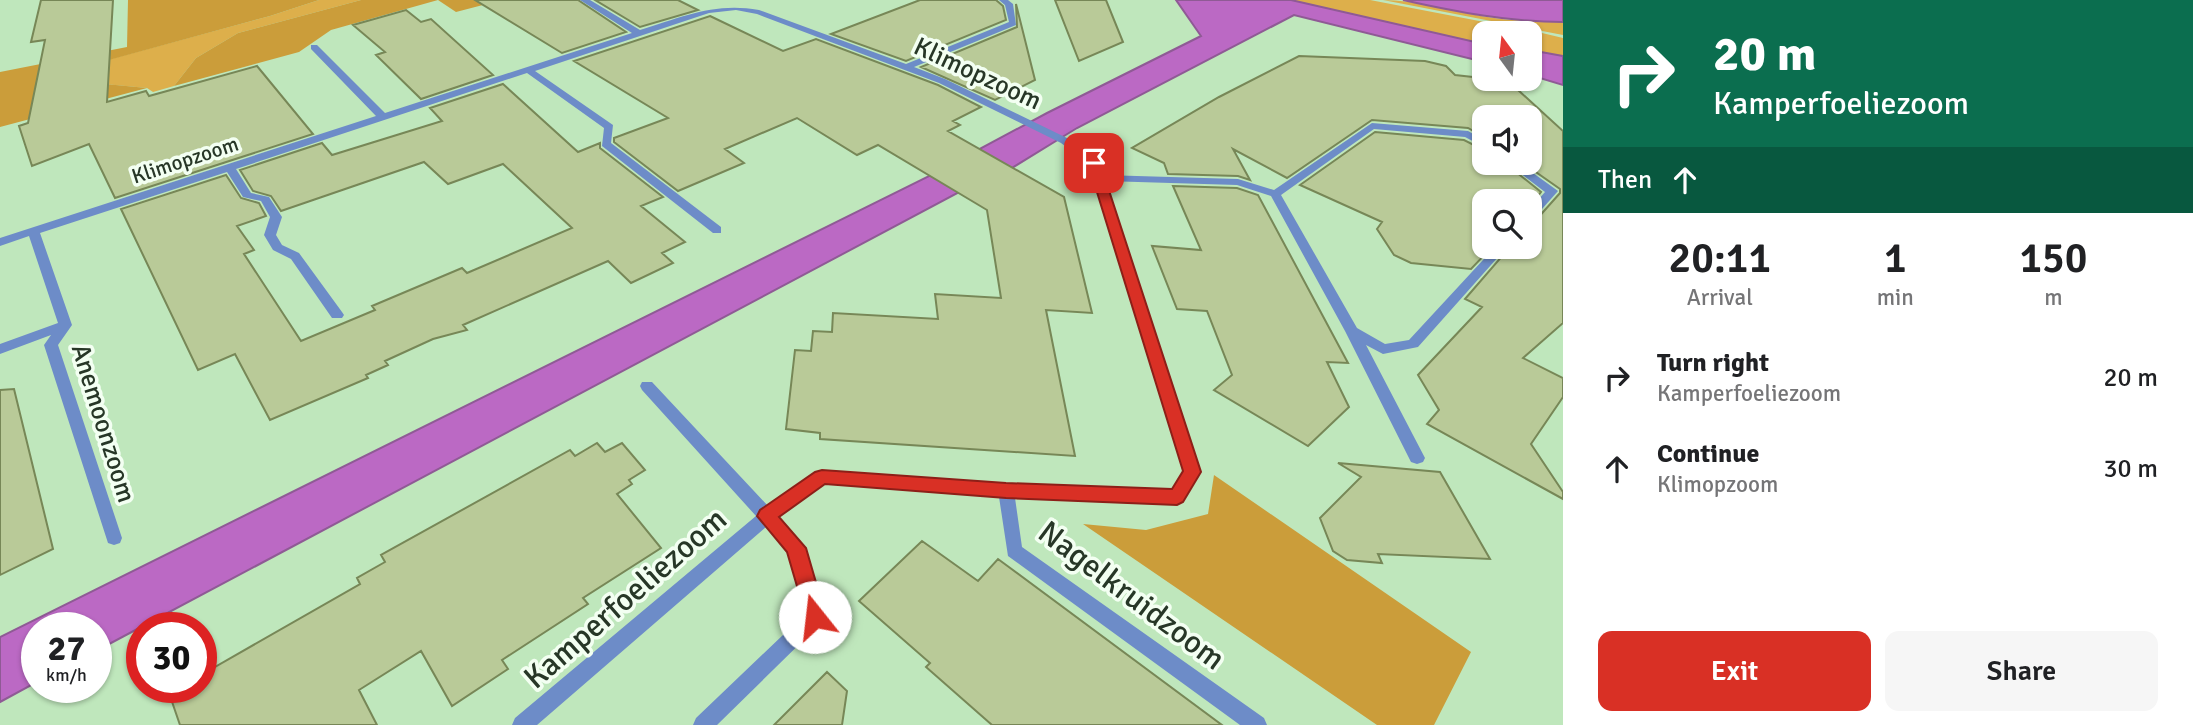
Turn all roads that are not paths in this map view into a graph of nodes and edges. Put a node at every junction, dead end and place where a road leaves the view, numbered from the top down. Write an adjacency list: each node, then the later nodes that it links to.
1 (584, 0): 4 (street)
2 (1003, 0): 6 (street)
3 (736, 4): 4 (street, Klimopzoom); 6 (street, Klimopzoom)
4 (640, 34): 7 (street, Klimopzoom)
5 (314, 47): 8 (street)
6 (907, 67): 12 (street, Klimopzoom)
7 (528, 70): 8 (street, Klimopzoom); 15 (street)
8 (383, 117): 10 (street, Klimopzoom)
9 (1472, 136): 13 (street)
10 (229, 167): 16 (street, Klimopzoom); 19 (street)
11 (1529, 175): 14 (street)
12 (1100, 178): 13 (street); 25 (street, Klimopzoom)
13 (1275, 194): 21 (street)
14 (1542, 202)
15 (718, 229)
16 (33, 232): 17 (street, Klimopzoom); 20 (street, Anemoonzoom)
17 (0, 242)
18 (1490, 259): 21 (street)
19 (337, 315)
20 (65, 325): 22 (street, Anemoonzoom); 27 (street, Anemoonzoom)
21 (1352, 331): 24 (street)
22 (0, 349)
23 (647, 386): 26 (street, Kamperfoeliezoom)
24 (1417, 458)
25 (1006, 491): 26 (street, Kamperfoeliezoom); 30 (street, Nagelkruidzoom)
26 (767, 516): 28 (street, Kamperfoeliezoom); 29 (street, Kamperfoeliezoom)
27 (114, 538)
28 (522, 725)
29 (703, 725)
30 (1257, 725)

